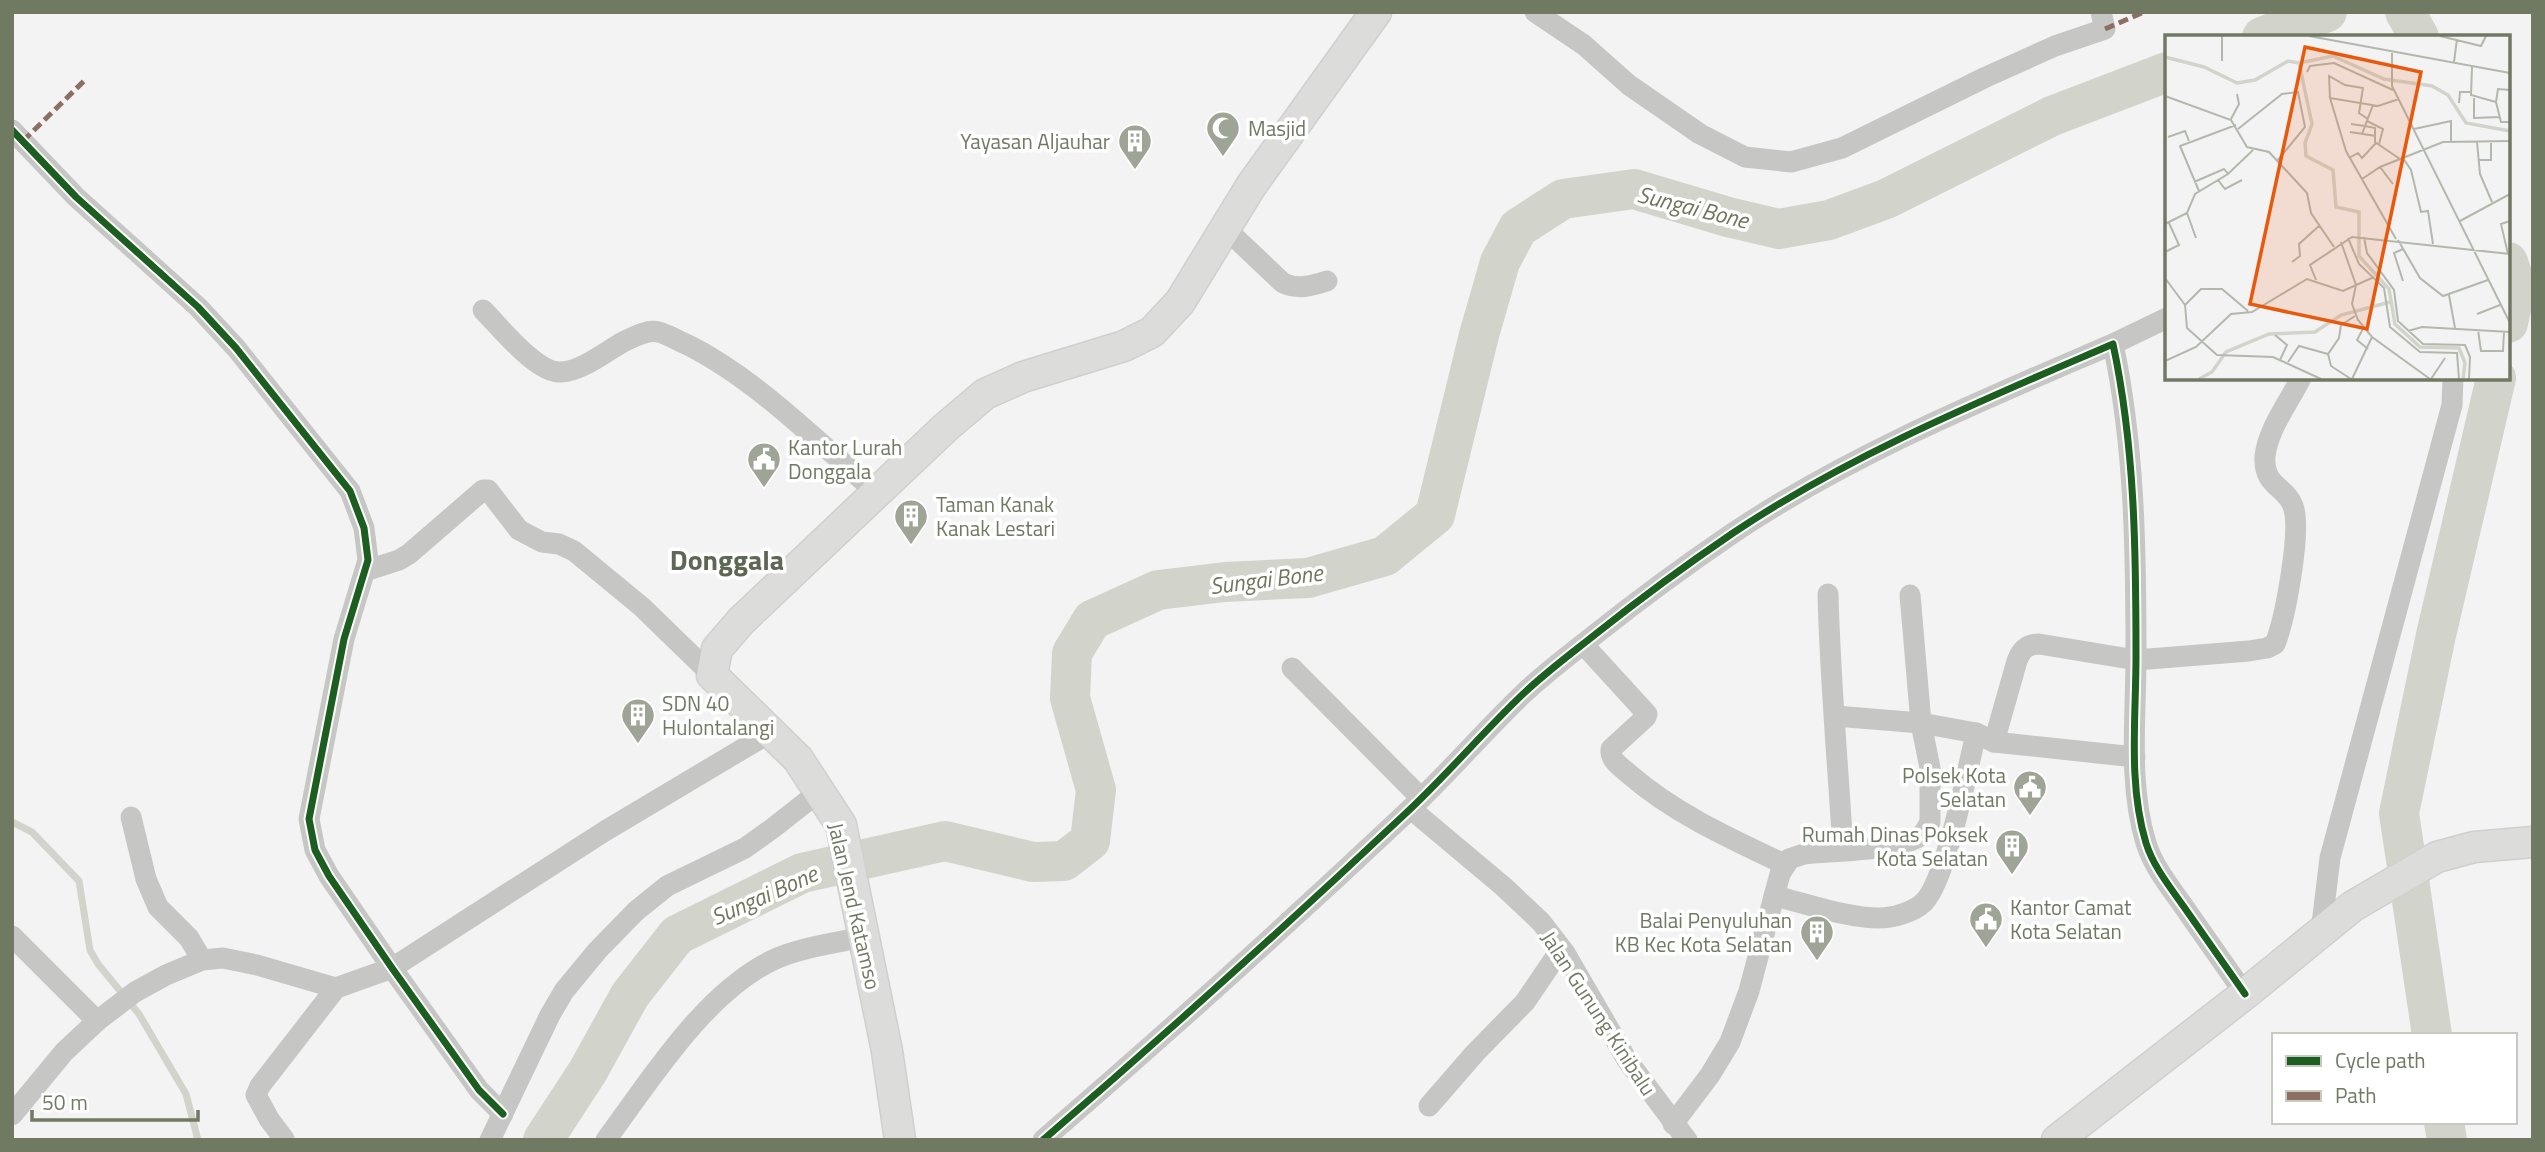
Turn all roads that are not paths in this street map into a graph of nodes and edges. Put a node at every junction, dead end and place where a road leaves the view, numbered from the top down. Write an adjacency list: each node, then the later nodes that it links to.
1 (1376, 12): 5 (street)
2 (1535, 12): 3 (street)
3 (2101, 12)
4 (12, 130): 13 (street)
5 (1225, 228): 6 (street); 12 (street)
6 (1327, 281)
7 (484, 310): 12 (street)
8 (2165, 319): 9 (street)
9 (2113, 344): 16 (street); 17 (street)
10 (2300, 380): 17 (street)
11 (2453, 380): 32 (street)
12 (877, 493): 19 (street)
13 (365, 571): 19 (street); 37 (street)
14 (1828, 594): 20 (street)
15 (1910, 595): 21 (street)
16 (1583, 644): 26 (street); 30 (street)
17 (2136, 660): 23 (street); 24 (street)
18 (1292, 668): 26 (street, Jalan Gunung Kinibalu)
19 (712, 675): 22 (street, Jalan Jend Katamso)
20 (1835, 716): 21 (street); 29 (street)
21 (1921, 723): 23 (street); 29 (street)
22 (771, 732): 25 (street, Jalan Jend Katamso); 37 (street)
23 (1985, 738): 24 (street); 31 (street)
24 (2135, 757): 39 (street)
25 (820, 791): 33 (street, Jalan Jend Katamso); 42 (street)
26 (1416, 804): 35 (street, Jalan Gunung Kinibalu); 49 (street)
27 (131, 817): 36 (street)
28 (2533, 842): 32 (street)
29 (1843, 850): 30 (street)
30 (1786, 865): 31 (street)
31 (1774, 896): 44 (street)
32 (2321, 932): 39 (street)
33 (863, 933): 47 (street); 48 (street, Jalan Jend Katamso)
34 (12, 936): 40 (street)
35 (1561, 949): 41 (street); 44 (street, Jalan Gunung Kinibalu)
36 (202, 960): 38 (street); 40 (street)
37 (392, 968): 38 (street); 42 (street)
38 (336, 988): 45 (street)
39 (2245, 993): 50 (street)
40 (97, 1021): 43 (street)
41 (1429, 1106)
42 (503, 1114): 46 (street)
43 (12, 1115)
44 (1680, 1132)
45 (284, 1139)
46 (490, 1140)
47 (606, 1140)
48 (901, 1140)
49 (1043, 1140)
50 (2057, 1140)

